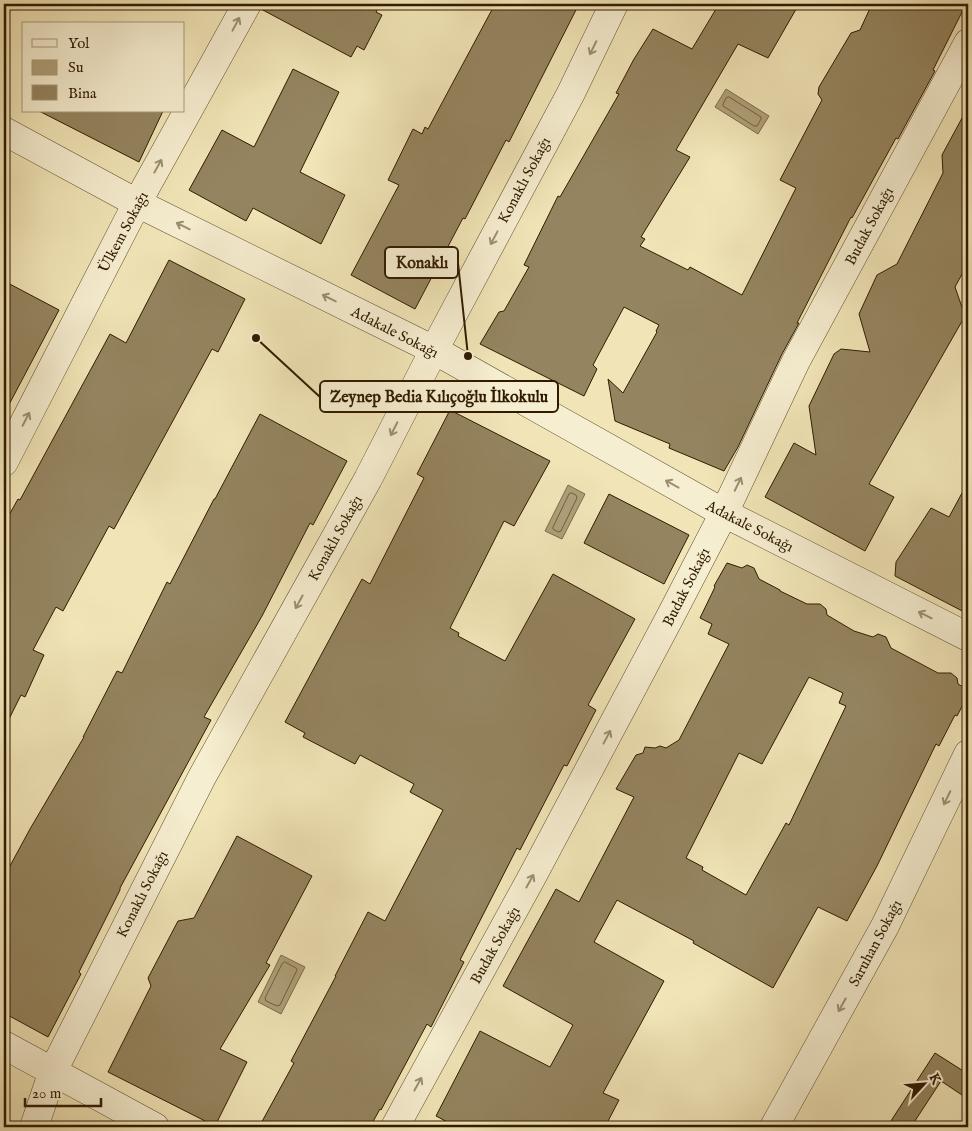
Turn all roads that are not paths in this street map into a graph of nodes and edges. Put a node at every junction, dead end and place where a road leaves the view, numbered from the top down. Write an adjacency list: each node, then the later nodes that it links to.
1 (247, 4): 5 (street, Ülkem Sokağı, one-way to 1)
2 (614, 4): 6 (street, Konaklı Sokağı, one-way to 6)
3 (968, 43): 8 (street, Budak Sokağı, one-way to 3)
4 (4, 131): 5 (street, Adakale Sokağı)
5 (137, 204): 6 (street, Adakale Sokağı, one-way to 5); 7 (street, Ülkem Sokağı, one-way to 5)
6 (434, 350): 8 (street, Adakale Sokağı, one-way to 6); 12 (street, Konaklı Sokağı, one-way to 12)
7 (4, 462)
8 (724, 513): 9 (street, Adakale Sokağı, one-way to 8); 15 (street, Budak Sokağı, one-way to 8)
9 (968, 637)
10 (968, 754): 16 (street, Saruhan Sokağı, one-way to 16)
11 (4, 1045): 12 (street)
12 (53, 1071): 13 (street, Konaklı Sokağı); 14 (street)
13 (34, 1127)
14 (155, 1127)
15 (395, 1127)
16 (774, 1127)

